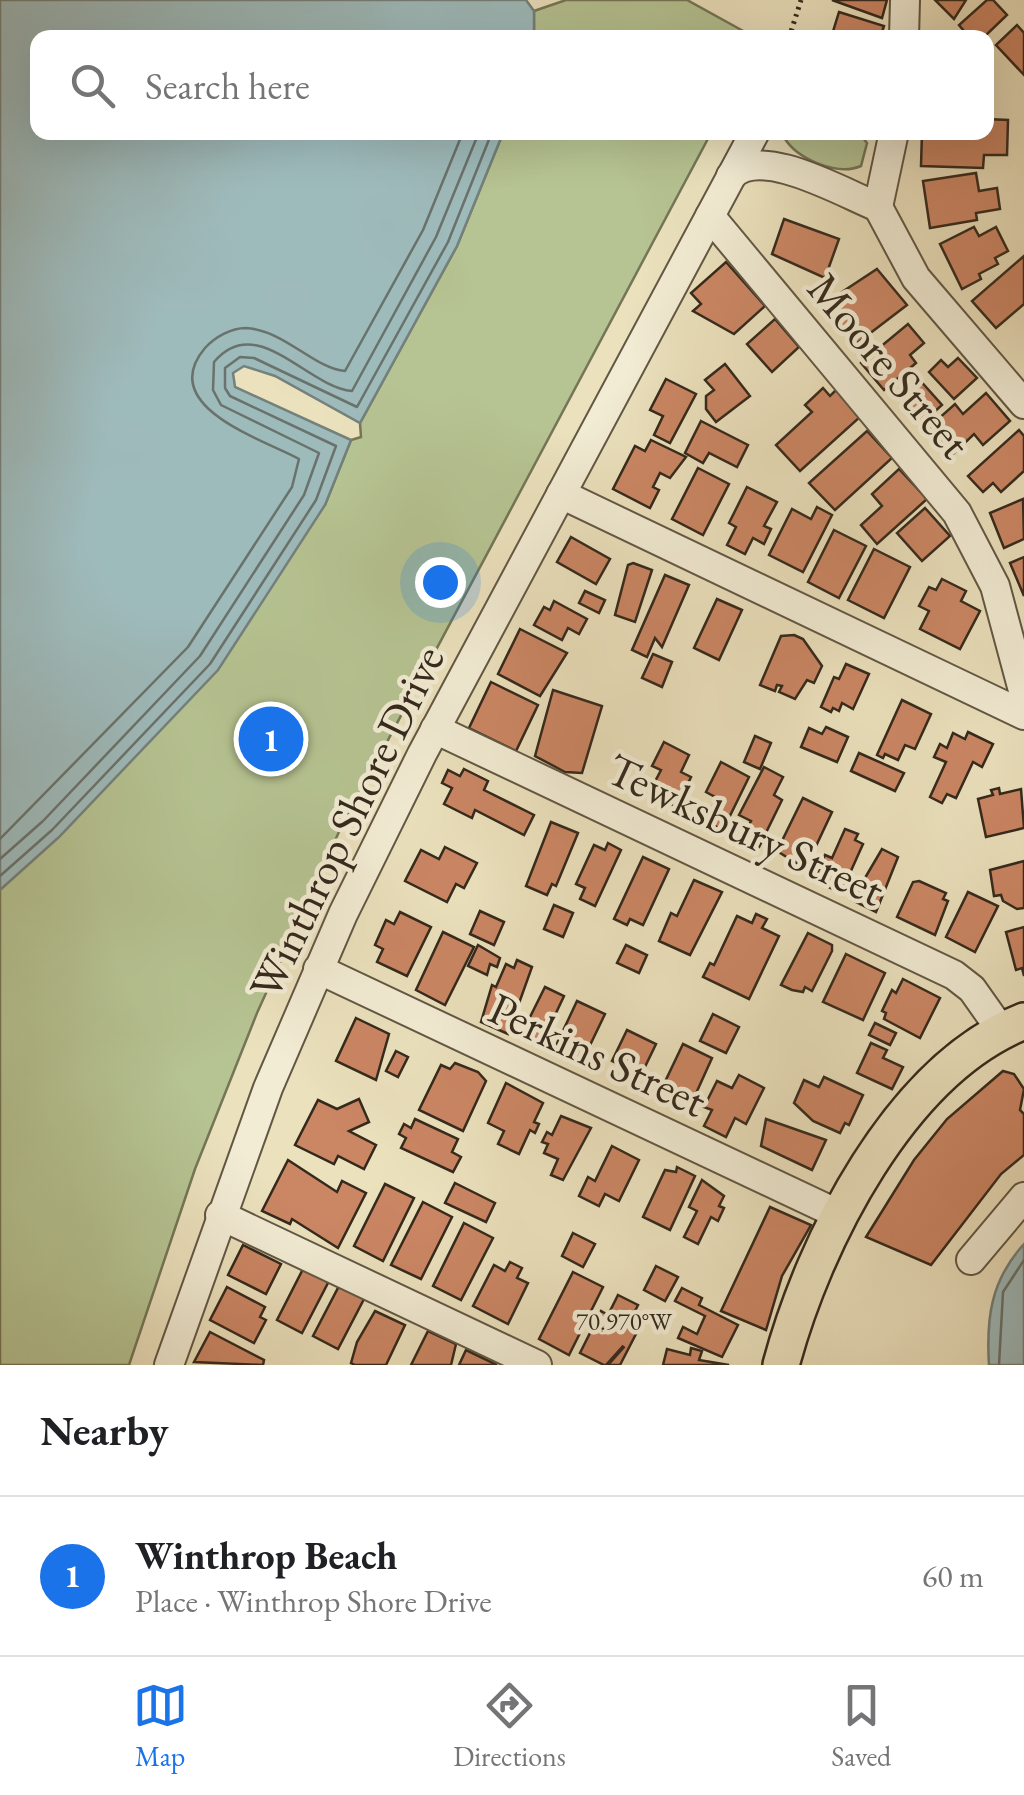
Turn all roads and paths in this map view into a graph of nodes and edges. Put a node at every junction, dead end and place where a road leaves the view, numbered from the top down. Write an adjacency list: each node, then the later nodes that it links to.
1 (801, 0): 3 (path)
2 (905, 0): 4 (street)
3 (792, 30)
4 (904, 30)
5 (750, 140): 7 (street, Winthrop Shore Drive)
6 (892, 140): 8 (street)
7 (730, 178): 8 (street); 9 (street, Winthrop Shore Drive)
8 (878, 207): 10 (street)
9 (710, 216): 11 (street, Winthrop Shore Drive); 12 (street, Moore Street)
10 (1024, 404)
11 (561, 494): 13 (street); 14 (street, Winthrop Shore Drive)
12 (1024, 694)
13 (1024, 714)
14 (436, 729): 15 (street, Winthrop Shore Drive); 16 (street, Tewksbury Street)
15 (318, 969): 18 (street, Winthrop Shore Drive); 19 (street, Perkins Street)
16 (1012, 1025): 19 (main road)
17 (1024, 1197): 20 (street)
18 (220, 1214): 21 (street, Winthrop Shore Drive); 22 (street)
19 (842, 1216): 23 (main road)
20 (970, 1260)
21 (169, 1365)
22 (536, 1365)
23 (781, 1365)

